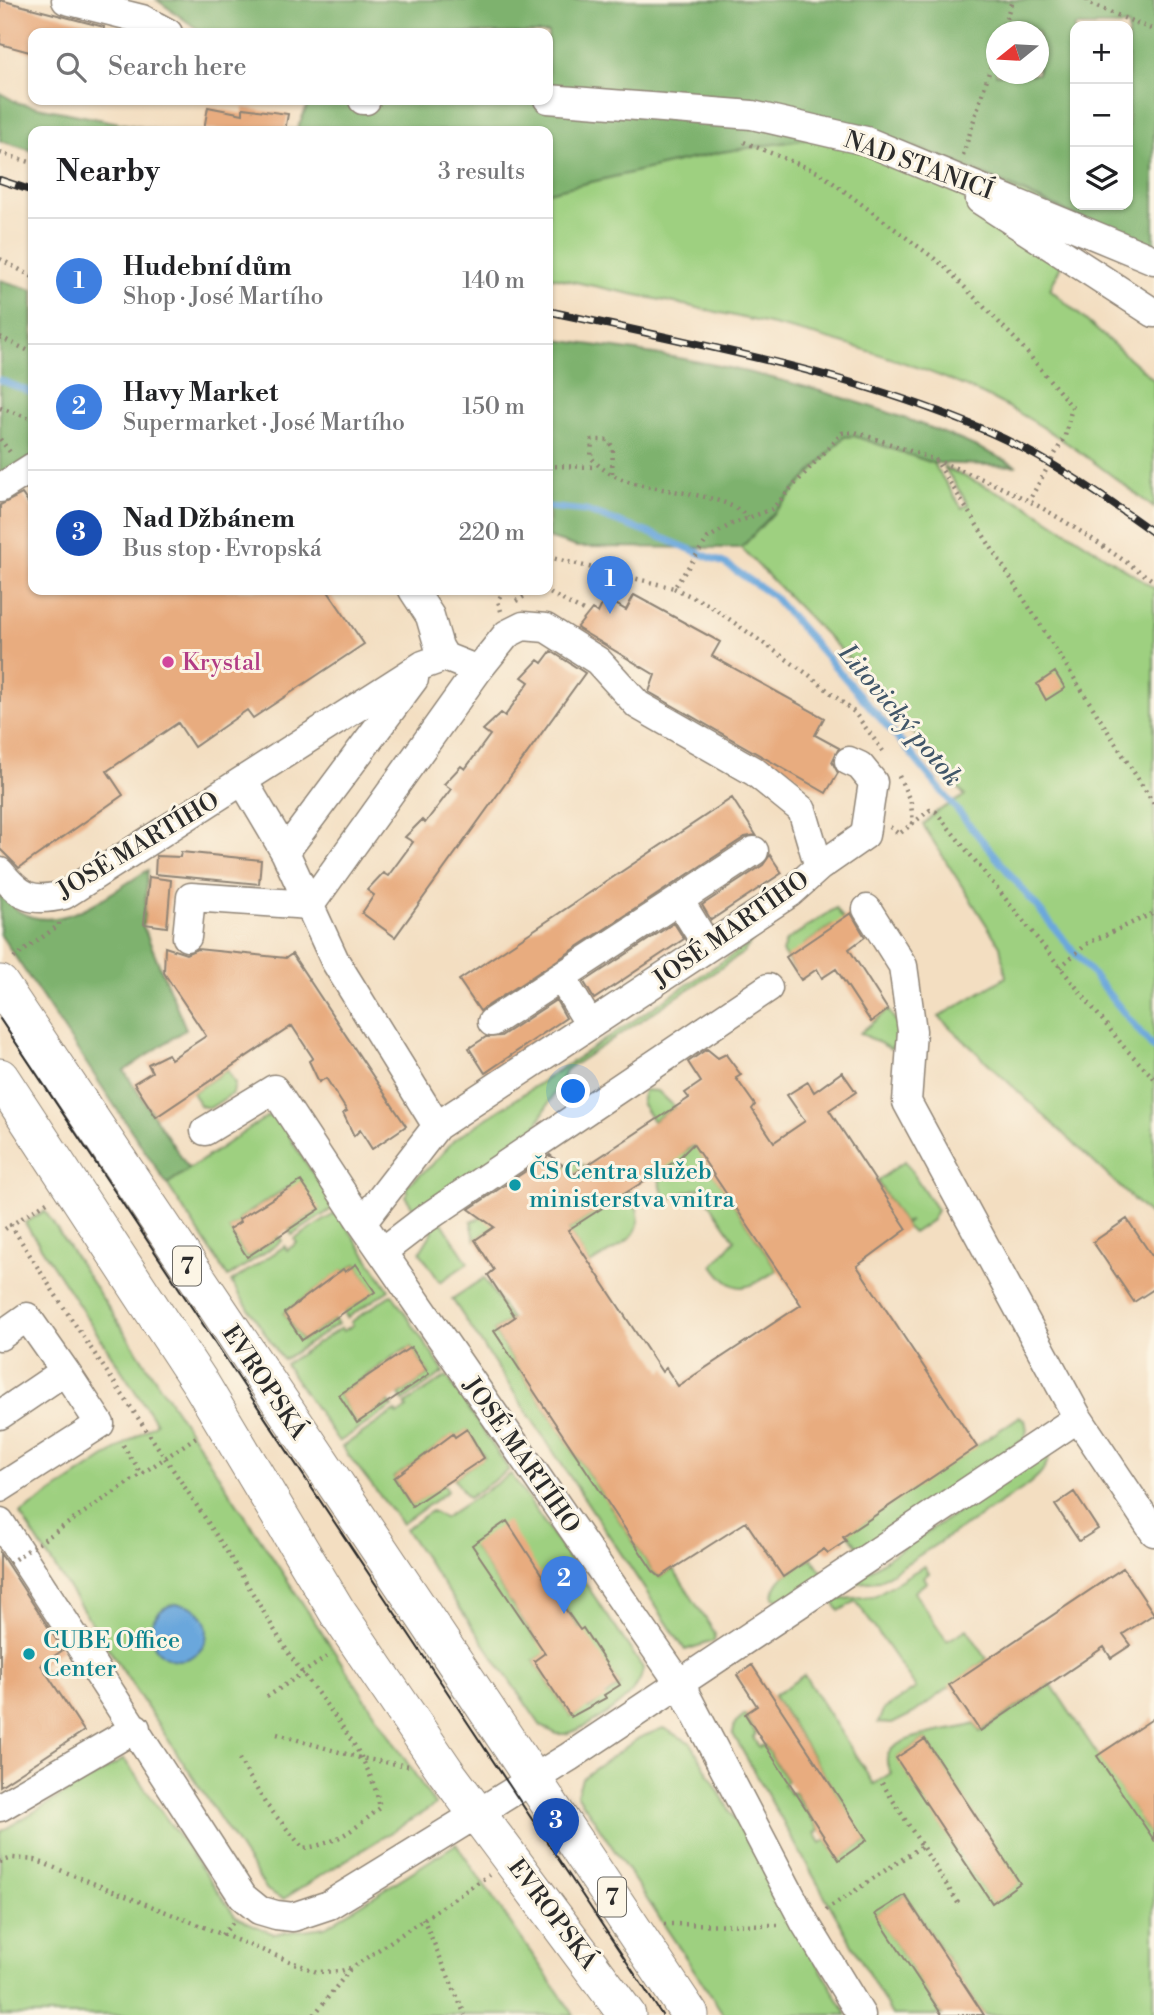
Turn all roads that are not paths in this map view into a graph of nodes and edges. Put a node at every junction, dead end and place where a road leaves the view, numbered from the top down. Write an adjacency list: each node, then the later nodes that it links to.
1 (66, 0): 2 (street)
2 (134, 9): 3 (street)
3 (160, 28)
4 (553, 99): 5 (street, NAD STANICÍ)
5 (957, 176): 6 (street, NAD STANICÍ); 7 (street)
6 (1154, 260)
7 (1154, 313)
8 (28, 470): 9 (street)
9 (0, 488)
10 (416, 595): 11 (street)
11 (434, 661): 12 (street); 14 (street, JOSÉ MARTÍHO); 16 (street)
12 (478, 670): 17 (street, JOSÉ MARTÍHO); 20 (street, JOSÉ MARTÍHO)
13 (849, 761): 17 (street)
14 (243, 781): 16 (street, JOSÉ MARTÍHO); 18 (street, JOSÉ MARTÍHO)
15 (754, 851): 19 (street)
16 (285, 852): 20 (street, JOSÉ MARTÍHO)
17 (819, 867): 23 (street, JOSÉ MARTÍHO)
18 (0, 872)
19 (678, 900): 23 (street); 25 (street)
20 (310, 905): 22 (street); 30 (street, JOSÉ MARTÍHO)
21 (867, 909): 37 (street)
22 (187, 937)
23 (708, 947): 28 (street, JOSÉ MARTÍHO)
24 (3, 974): 43 (main road, EVROPSKÁ / 7)
25 (561, 977): 27 (street); 28 (street)
26 (768, 988): 33 (street)
27 (492, 1022)
28 (590, 1025): 30 (street, JOSÉ MARTÍHO)
29 (5, 1098): 45 (main road, EVROPSKÁ / 7)
30 (436, 1126): 32 (street, JOSÉ MARTÍHO)
31 (205, 1132): 32 (street)
32 (362, 1223): 33 (street, JOSÉ MARTÍHO)
33 (382, 1252): 41 (street, JOSÉ MARTÍHO)
34 (0, 1336): 35 (street)
35 (65, 1371): 36 (street); 38 (street)
36 (0, 1415)
37 (1078, 1418): 40 (street); 41 (street)
38 (0, 1488)
39 (0, 1522): 42 (street)
40 (1154, 1532)
41 (680, 1684): 43 (street); 48 (street, JOSÉ MARTÍHO)
42 (136, 1728): 44 (street); 45 (street)
43 (534, 1778): 45 (street); 47 (main road, EVROPSKÁ / 7)
44 (0, 1807)
45 (478, 1815): 46 (main road, EVROPSKÁ / 7)
46 (626, 2015)
47 (690, 2015)
48 (860, 2015)

